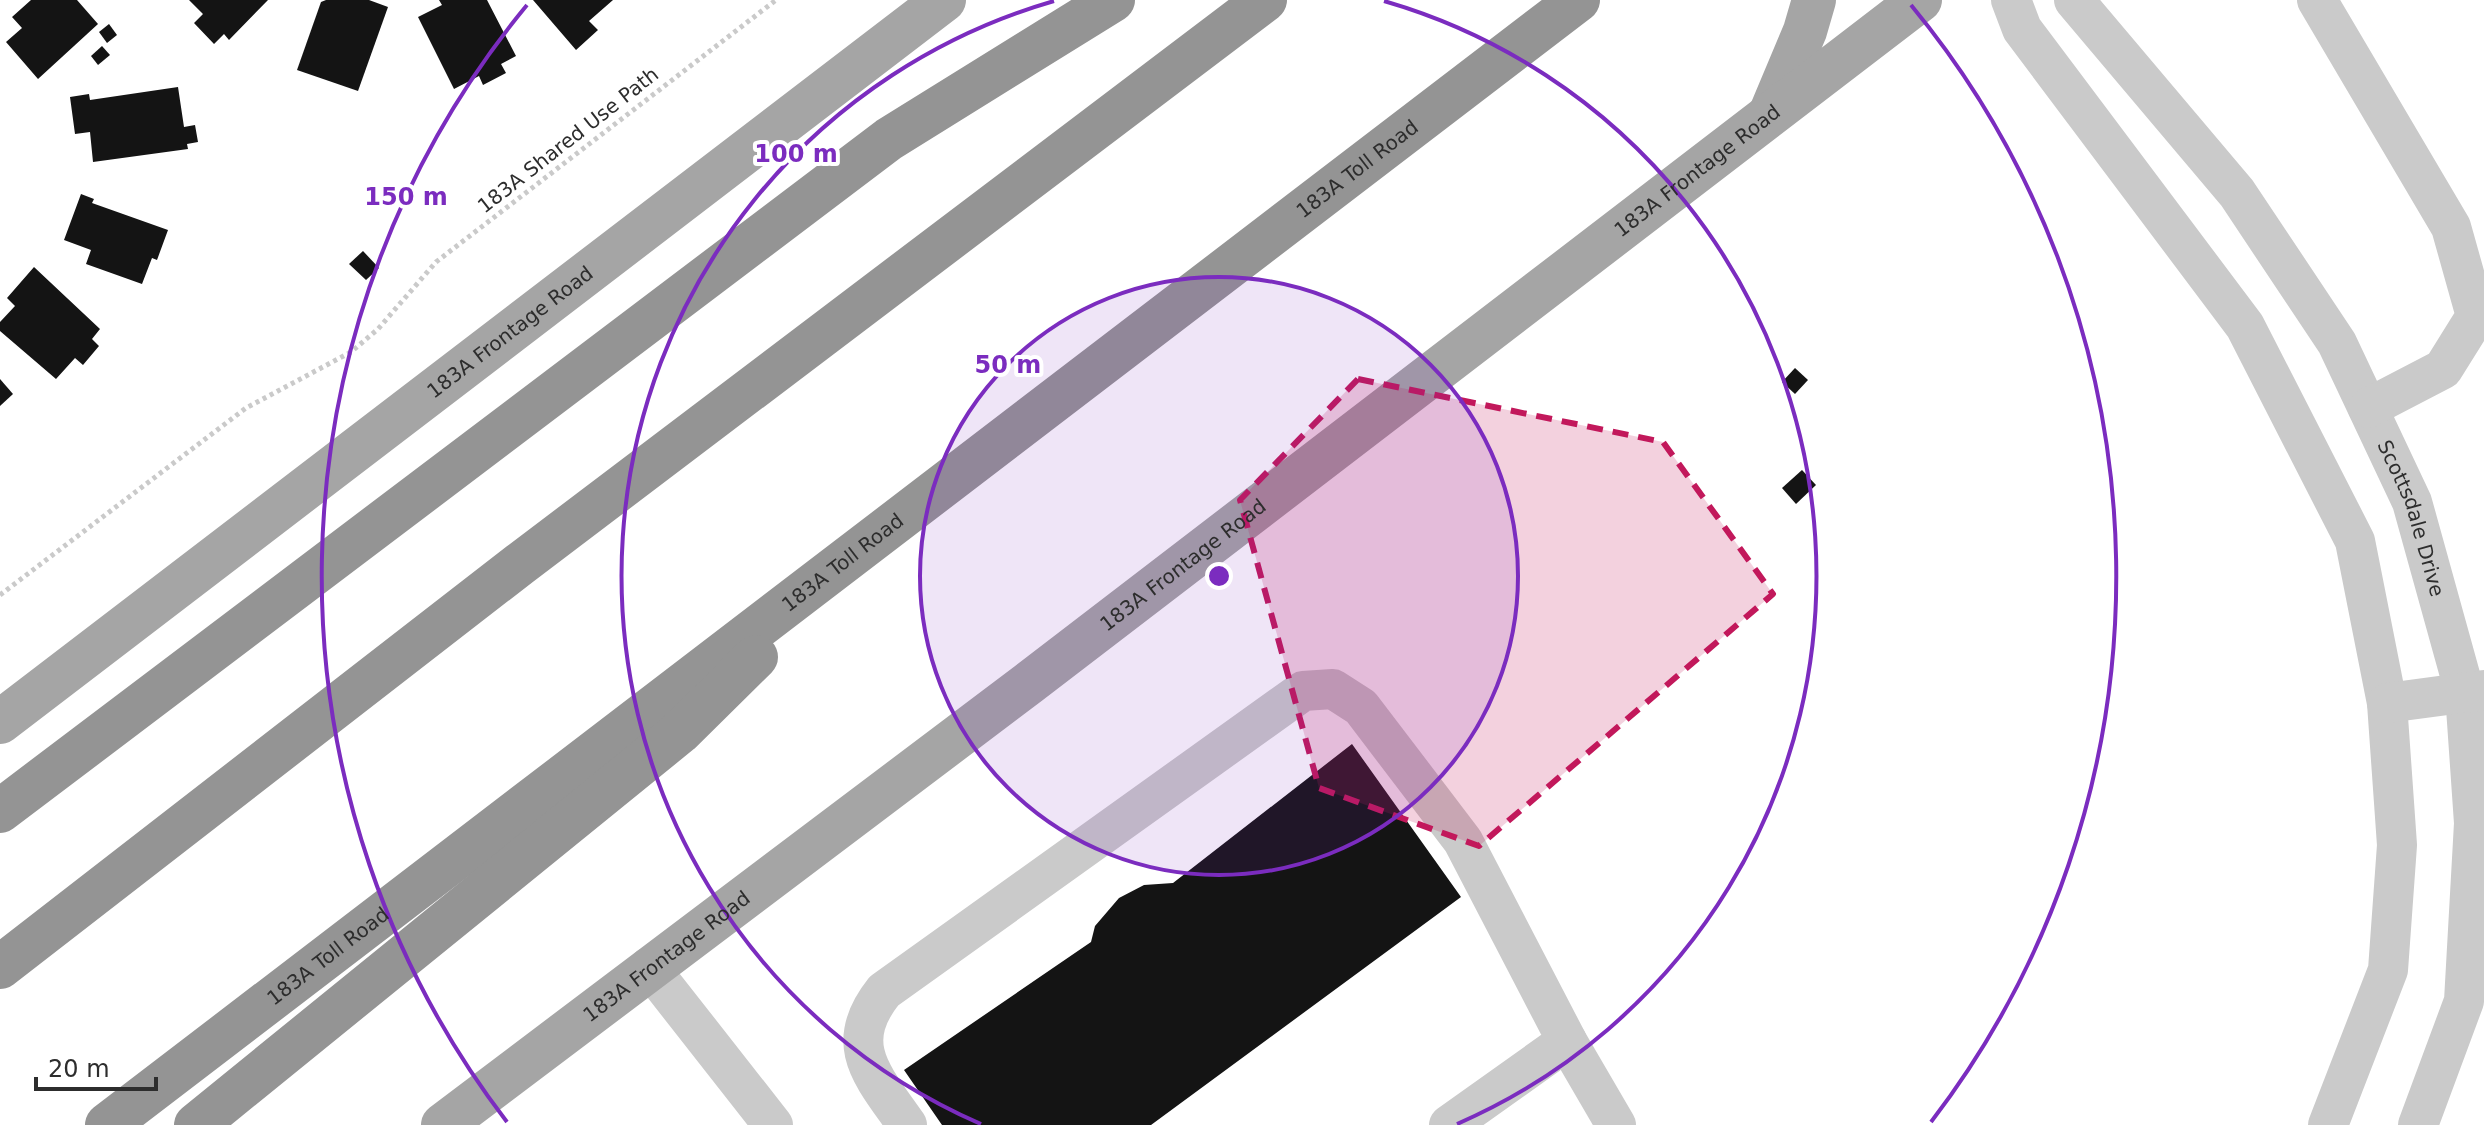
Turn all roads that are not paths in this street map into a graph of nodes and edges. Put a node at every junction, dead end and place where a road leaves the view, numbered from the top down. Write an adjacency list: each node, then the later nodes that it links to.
1 (944, 0): 15 (main road, 183A Frontage Road)
2 (1113, 0): 16 (highway)
3 (1265, 0): 17 (highway)
4 (1578, 0): 12 (highway, 183A Toll Road)
5 (1814, 0): 10 (main road)
6 (1920, 0): 10 (main road, 183A Frontage Road)
7 (2011, 0): 14 (street)
8 (2074, 0): 11 (street, Scottsdale Drive)
9 (2317, 0): 11 (street)
10 (1770, 114): 18 (main road, 183A Frontage Road)
11 (2368, 408): 13 (street, Scottsdale Drive)
12 (892, 523): 20 (highway, 183A Toll Road); 21 (highway)
13 (2474, 691): 14 (street); 28 (street, Scottsdale Drive)
14 (2387, 703): 27 (street)
15 (0, 722)
16 (0, 811)
17 (0, 967)
18 (649, 967): 22 (main road, 183A Frontage Road); 23 (street)
19 (1567, 1041): 24 (street); 25 (street); 26 (street)
20 (107, 1125)
21 (196, 1125)
22 (443, 1125)
23 (773, 1125)
24 (907, 1125)
25 (1449, 1125)
26 (1616, 1125)
27 (2328, 1125)
28 (2418, 1125)

